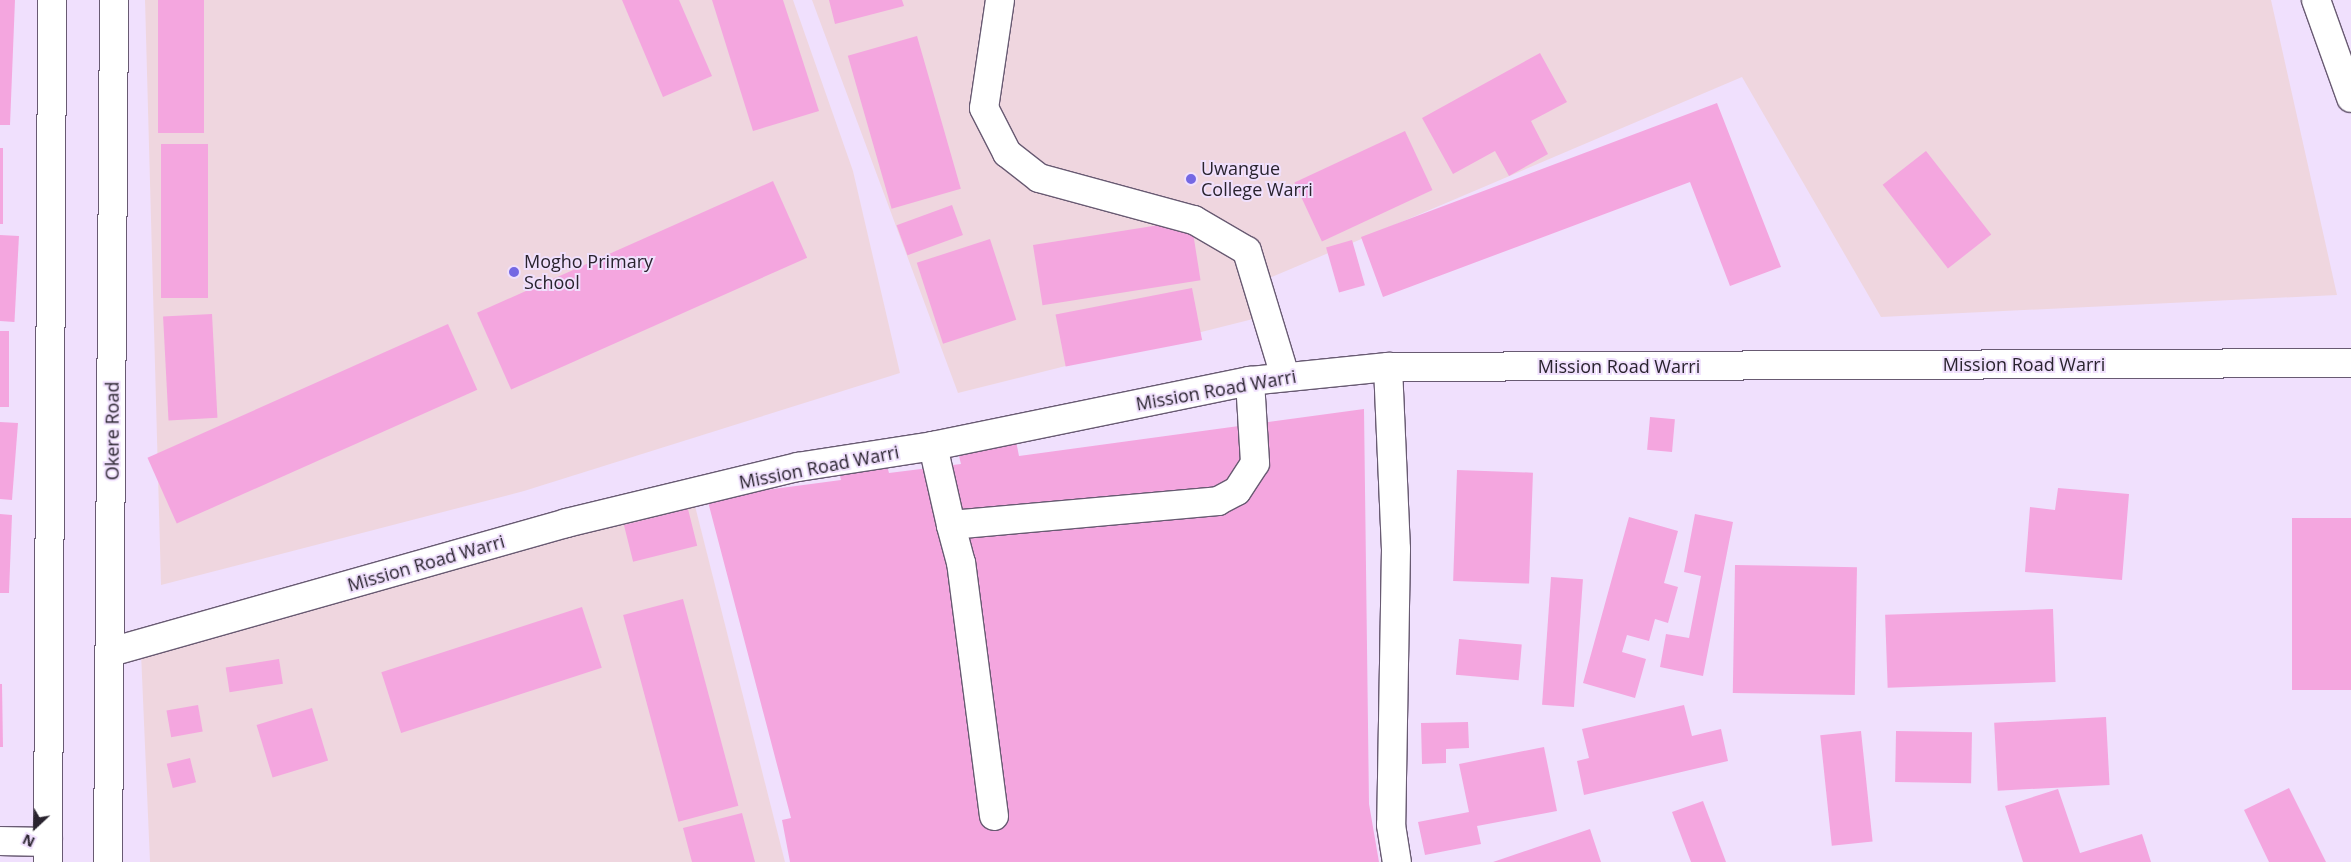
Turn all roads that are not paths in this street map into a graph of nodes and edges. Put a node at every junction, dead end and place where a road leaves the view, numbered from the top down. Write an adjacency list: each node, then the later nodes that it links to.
1 (52, 0): 15 (street)
2 (114, 0): 12 (street, Okere Road)
3 (1000, 0): 8 (street)
4 (2316, 0): 5 (street)
5 (2351, 98)
6 (2351, 363): 7 (street, Mission Road Warri)
7 (1388, 367): 8 (street, Mission Road Warri); 17 (street)
8 (1285, 376): 9 (street, Mission Road Warri)
9 (1250, 381): 10 (street, Mission Road Warri); 11 (street)
10 (933, 446): 11 (street); 12 (street, Mission Road Warri)
11 (951, 525): 13 (street)
12 (111, 652): 16 (street, Okere Road)
13 (994, 816)
14 (0, 841): 15 (street)
15 (48, 852)
16 (108, 862)
17 (1397, 862)

